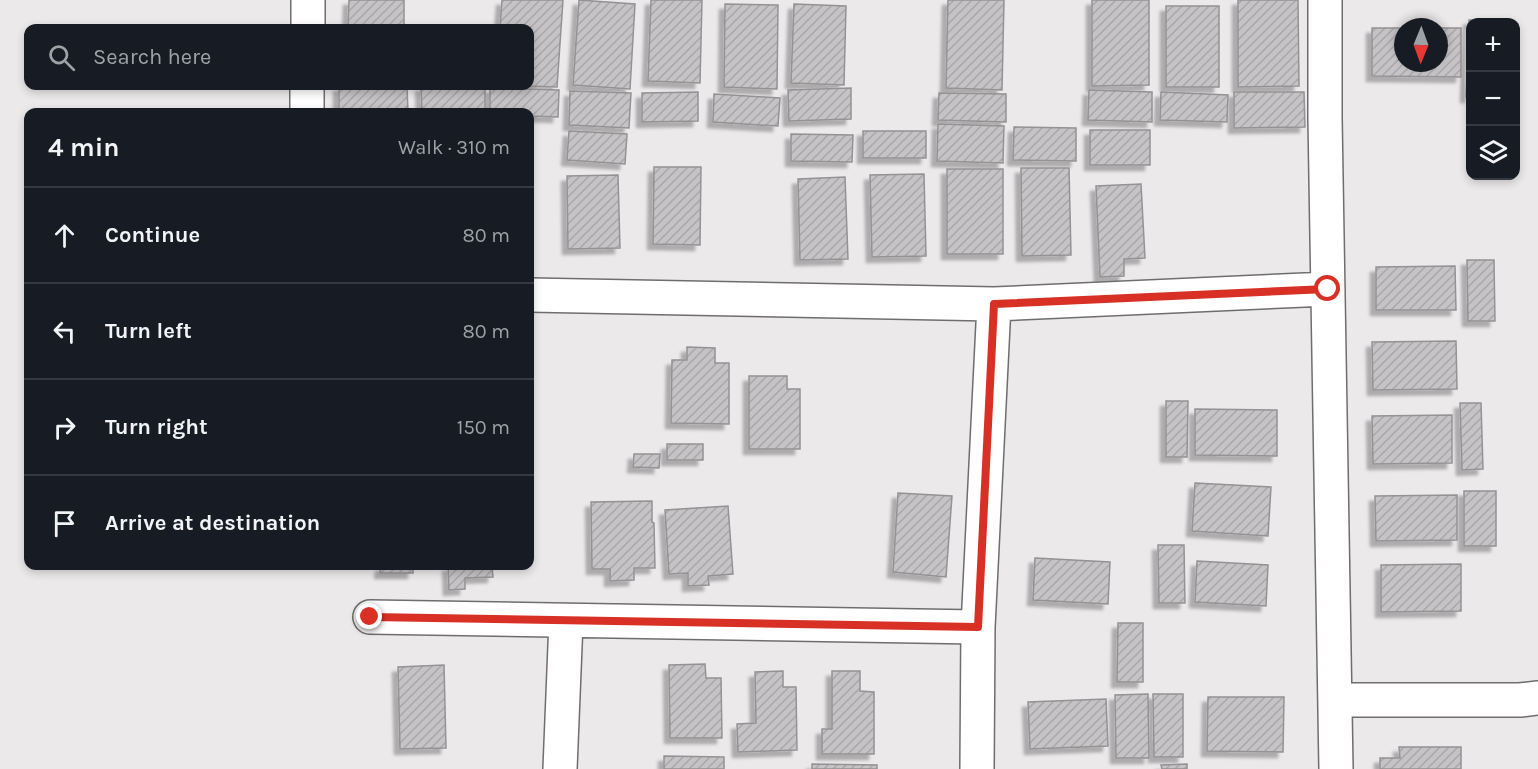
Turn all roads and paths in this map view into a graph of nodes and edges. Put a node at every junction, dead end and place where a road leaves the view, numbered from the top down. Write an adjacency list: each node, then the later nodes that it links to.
1 (308, 0): 3 (street)
2 (1325, 0): 6 (street)
3 (308, 24)
4 (307, 90): 5 (street)
5 (307, 108)
6 (1328, 289): 8 (street); 13 (street)
7 (534, 296): 8 (street)
8 (994, 304): 11 (street)
9 (370, 617): 10 (street)
10 (566, 621): 11 (street); 14 (street)
11 (978, 627): 15 (street)
12 (1538, 698): 13 (street)
13 (1335, 700): 16 (street)
14 (560, 769)
15 (977, 769)
16 (1336, 769)

